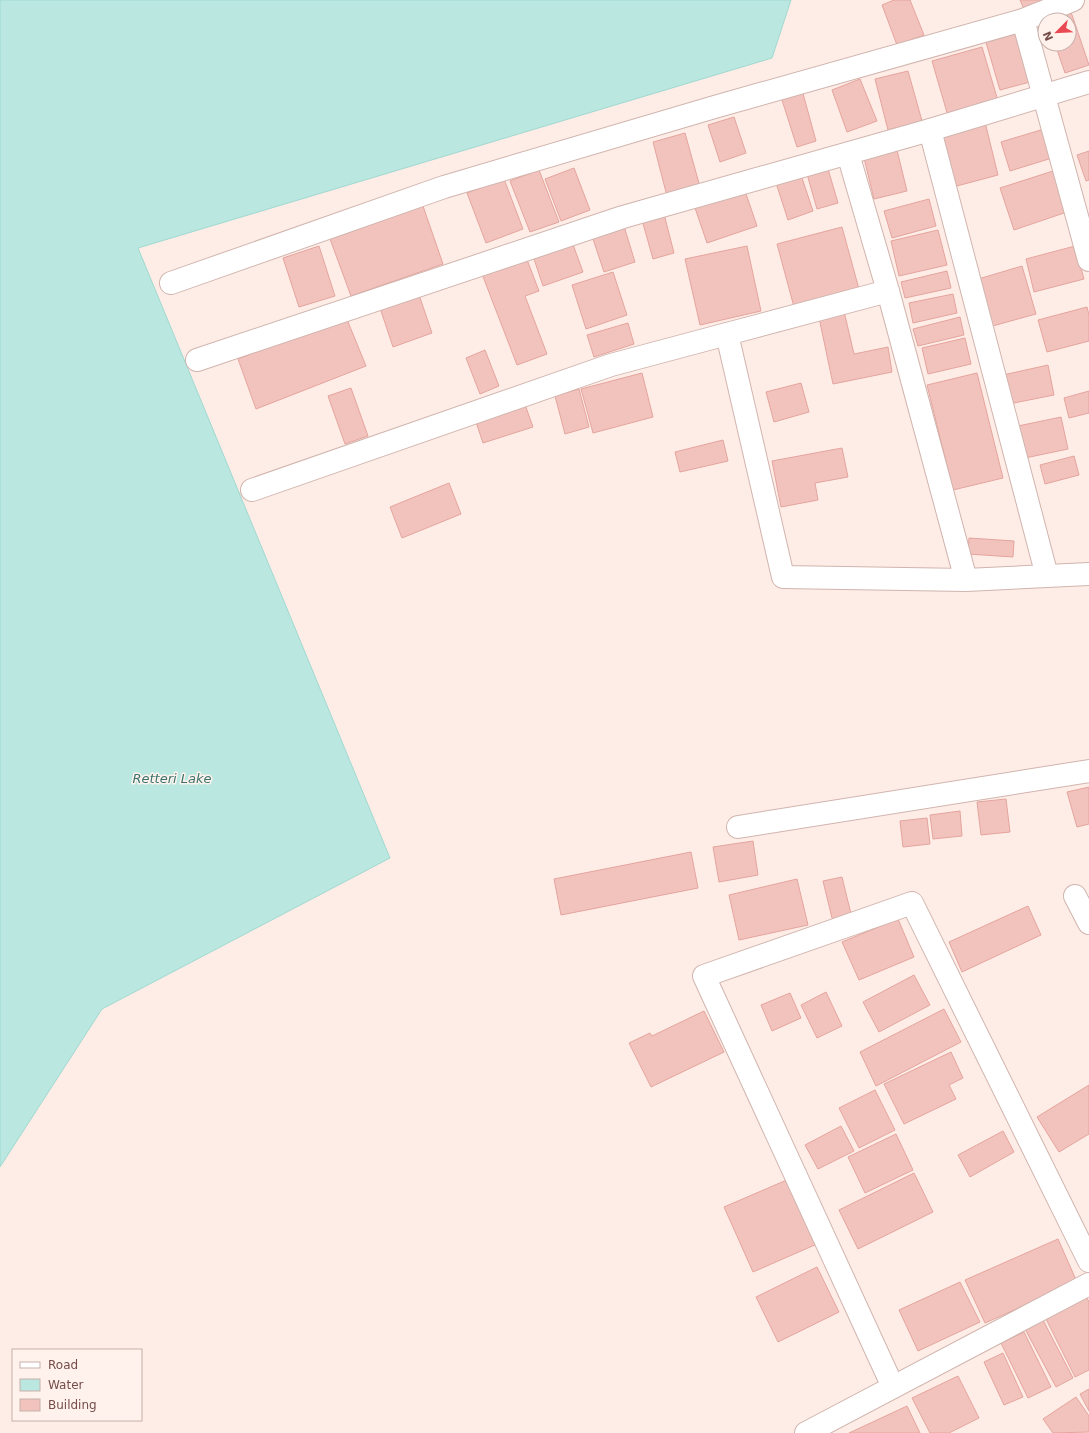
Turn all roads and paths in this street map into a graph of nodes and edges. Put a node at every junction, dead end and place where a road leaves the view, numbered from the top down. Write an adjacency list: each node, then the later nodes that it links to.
1 (1073, 0): 2 (street)
2 (1023, 20): 4 (street); 8 (street)
3 (1089, 82): 4 (street)
4 (1043, 96): 5 (street); 7 (street)
5 (930, 130): 6 (street); 14 (street)
6 (848, 154): 9 (street); 11 (street)
7 (1089, 260)
8 (171, 283)
9 (888, 291): 10 (street); 15 (street)
10 (726, 334): 12 (street); 15 (street)
11 (197, 360)
12 (252, 490)
13 (1089, 574): 14 (street)
14 (1047, 576): 15 (street)
15 (966, 580)
16 (1089, 772): 17 (street)
17 (738, 828)
18 (1075, 896): 19 (street)
19 (1089, 924)
20 (1089, 1261): 22 (street)
21 (1089, 1284): 22 (street)
22 (893, 1387): 23 (street)
23 (806, 1433)

